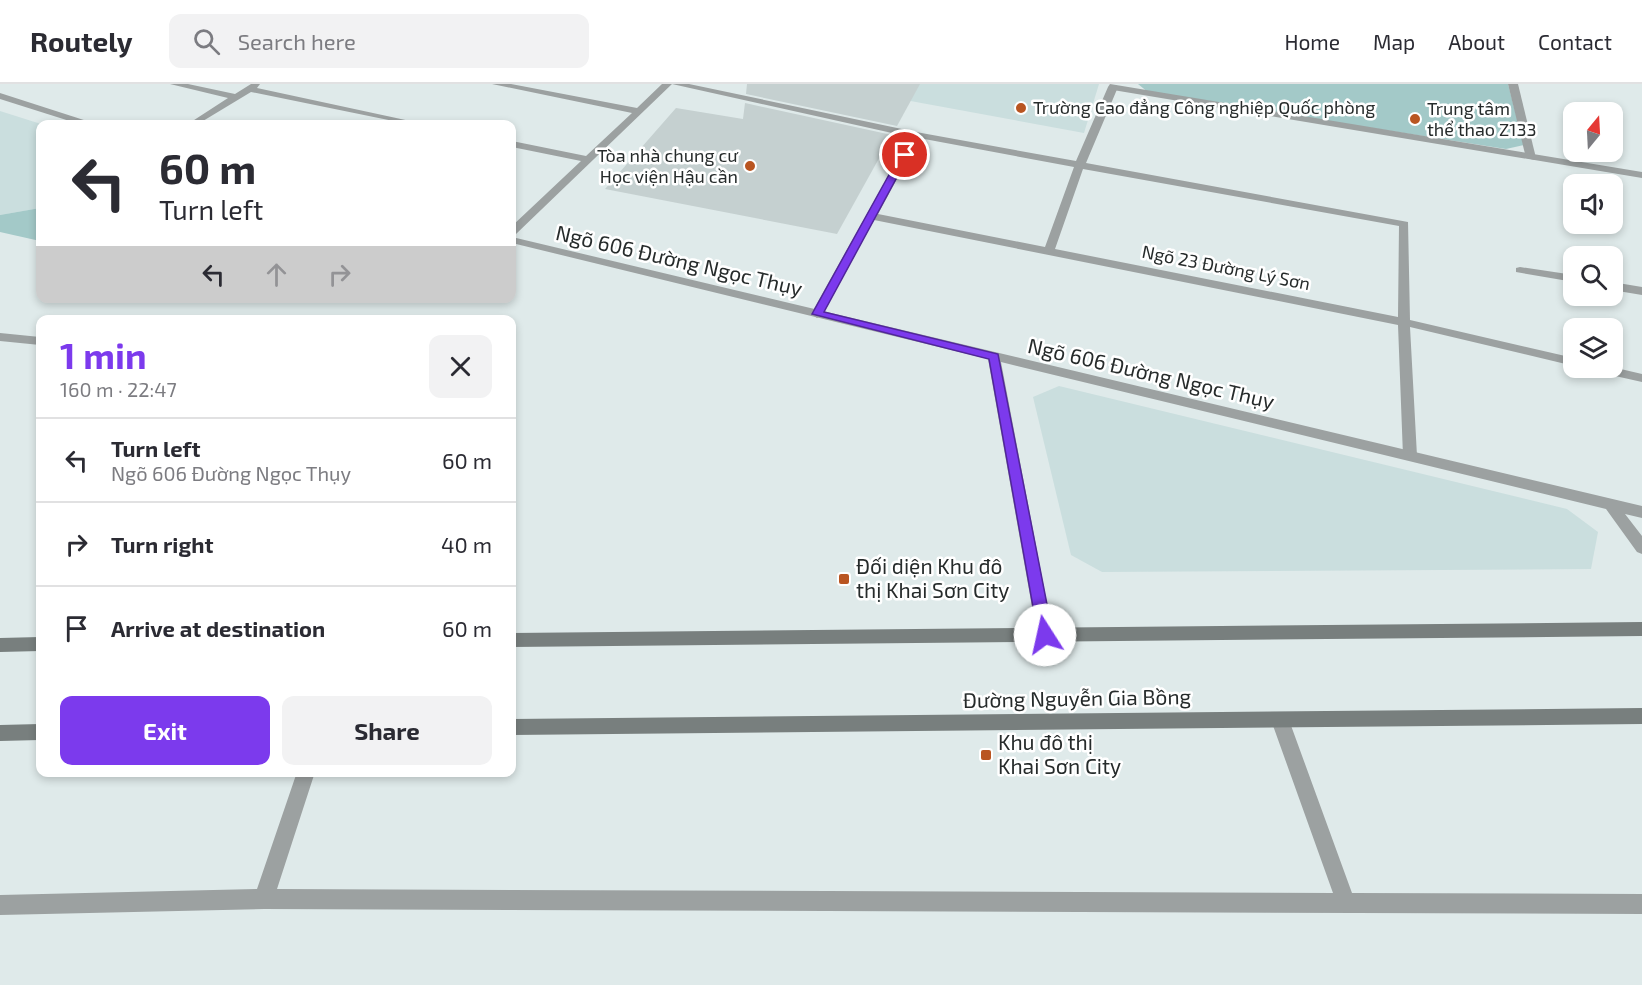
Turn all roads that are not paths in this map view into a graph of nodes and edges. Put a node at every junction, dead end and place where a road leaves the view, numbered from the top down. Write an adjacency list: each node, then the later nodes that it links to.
1 (175, 84): 9 (street)
2 (497, 84): 10 (street)
3 (667, 84): 10 (street)
4 (676, 84): 14 (street)
5 (1513, 84): 16 (street)
6 (1114, 86): 16 (street); 18 (street)
7 (254, 87): 9 (street); 13 (street)
8 (0, 96): 11 (street)
9 (236, 97): 12 (street)
10 (638, 111): 17 (street)
11 (75, 120)
12 (199, 120)
13 (401, 120)
14 (916, 135): 18 (street); 20 (street)
15 (516, 145): 17 (street)
16 (1531, 158): 19 (street)
17 (588, 159): 21 (street)
18 (1080, 164): 23 (street); 29 (street)
19 (1642, 175)
20 (871, 216): 23 (street, Ngõ 23 Đường Lý Sơn); 28 (street)
21 (516, 228)
22 (516, 241): 28 (street, Ngõ 606 Đường Ngọc Thụy)
23 (1049, 251): 29 (street, Ngõ 23 Đường Lý Sơn)
24 (1520, 270): 25 (street)
25 (1563, 277)
26 (1623, 288): 27 (street)
27 (1642, 291)
28 (817, 314): 32 (street, Ngõ 606 Đường Ngọc Thụy)
29 (1404, 322): 33 (street, Ngõ 23 Đường Lý Sơn); 36 (street)
30 (0, 337): 31 (street)
31 (36, 341)
32 (994, 356): 36 (street, Ngõ 606 Đường Ngọc Thụy); 41 (street)
33 (1563, 359)
34 (1623, 374): 35 (street)
35 (1642, 378)
36 (1410, 456): 37 (street, Ngõ 606 Đường Ngọc Thụy)
37 (1611, 505): 38 (street, Ngõ 606 Đường Ngọc Thụy); 39 (street)
38 (1642, 512)
39 (1642, 548)
40 (1642, 629): 41 (main road)
41 (1045, 635): 42 (main road)
42 (516, 640)
43 (36, 644): 44 (main road)
44 (0, 645)
45 (1642, 716): 46 (main road, Đường Nguyễn Gia Bồng)
46 (1280, 720): 47 (main road, Đường Nguyễn Gia Bồng); 52 (street)
47 (516, 728)
48 (36, 732): 49 (main road)
49 (0, 733)
50 (304, 777): 51 (street)
51 (264, 899): 52 (street); 54 (street)
52 (1346, 903): 53 (street)
53 (1642, 904)
54 (0, 905)

